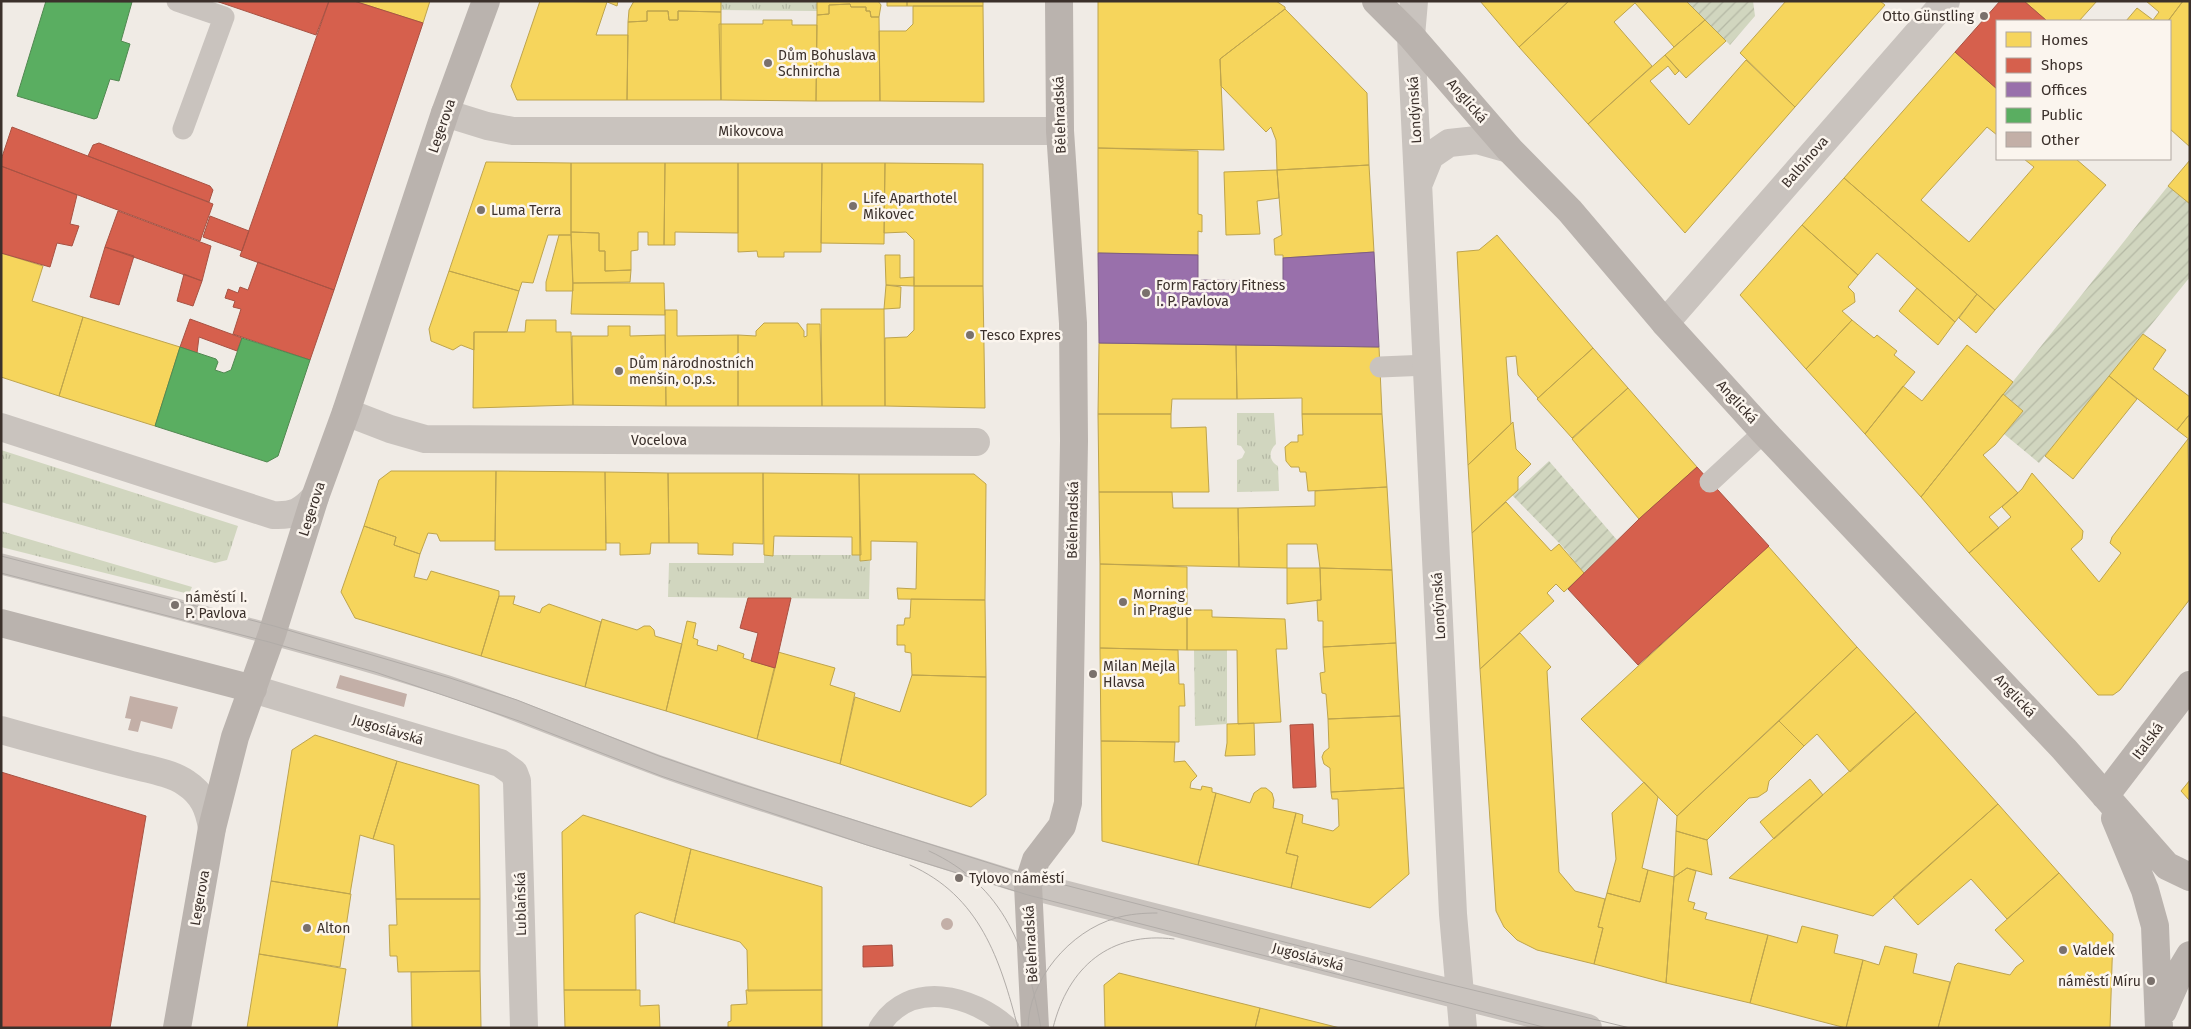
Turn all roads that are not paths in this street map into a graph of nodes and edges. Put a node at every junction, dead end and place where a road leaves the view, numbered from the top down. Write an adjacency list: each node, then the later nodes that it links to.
1 (177, 1): 9 (lane)
2 (486, 1): 8 (street, Legerova)
3 (1059, 1): 10 (street, Bělehradská)
4 (1376, 1): 7 (street, Anglická)
5 (1414, 1): 7 (street, Londýnská)
6 (1946, 1): 13 (street, Balbínova)
7 (1411, 36): 11 (street, Anglická); 12 (street, Londýnská)
8 (445, 113): 10 (street, Mikovcova); 16 (street, Legerova)
9 (183, 129)
10 (1060, 131): 32 (street, Bělehradská)
11 (1509, 149): 12 (street, Londýnská); 13 (street, Anglická)
12 (1419, 185): 14 (street, Londýnská)
13 (1666, 323): 18 (street, Anglická)
14 (1428, 365): 15 (lane); 34 (street, Londýnská)
15 (1380, 368)
16 (346, 412): 19 (street, Vocelova); 21 (street, Legerova)
17 (1, 428): 21 (street)
18 (1764, 432): 20 (lane); 29 (street, Anglická)
19 (976, 442)
20 (1710, 482)
21 (315, 498): 24 (street, Legerova)
22 (1, 564): 24 (lane)
23 (1, 623): 26 (street)
24 (272, 634): 26 (street, Legerova); 32 (lane)
25 (2190, 685): 29 (street, Italská)
26 (253, 689): 28 (street, Jugoslávská); 30 (street, Legerova)
27 (1, 730): 30 (street)
28 (517, 781): 37 (street, Lublaňská)
29 (2105, 796): 31 (street, Anglická); 35 (street, Anglická)
30 (212, 828): 36 (street, Legerova)
31 (2190, 877)
32 (1028, 885): 34 (street, Jugoslávská); 40 (street, Bělehradská)
33 (2190, 955): 35 (street)
34 (1461, 996): 41 (street, Londýnská); 42 (street, Jugoslávská)
35 (2159, 1023)
36 (176, 1028)
37 (524, 1028)
38 (879, 1028): 39 (lane)
39 (1010, 1028)
40 (1035, 1028)
41 (1463, 1028)
42 (1588, 1028)

